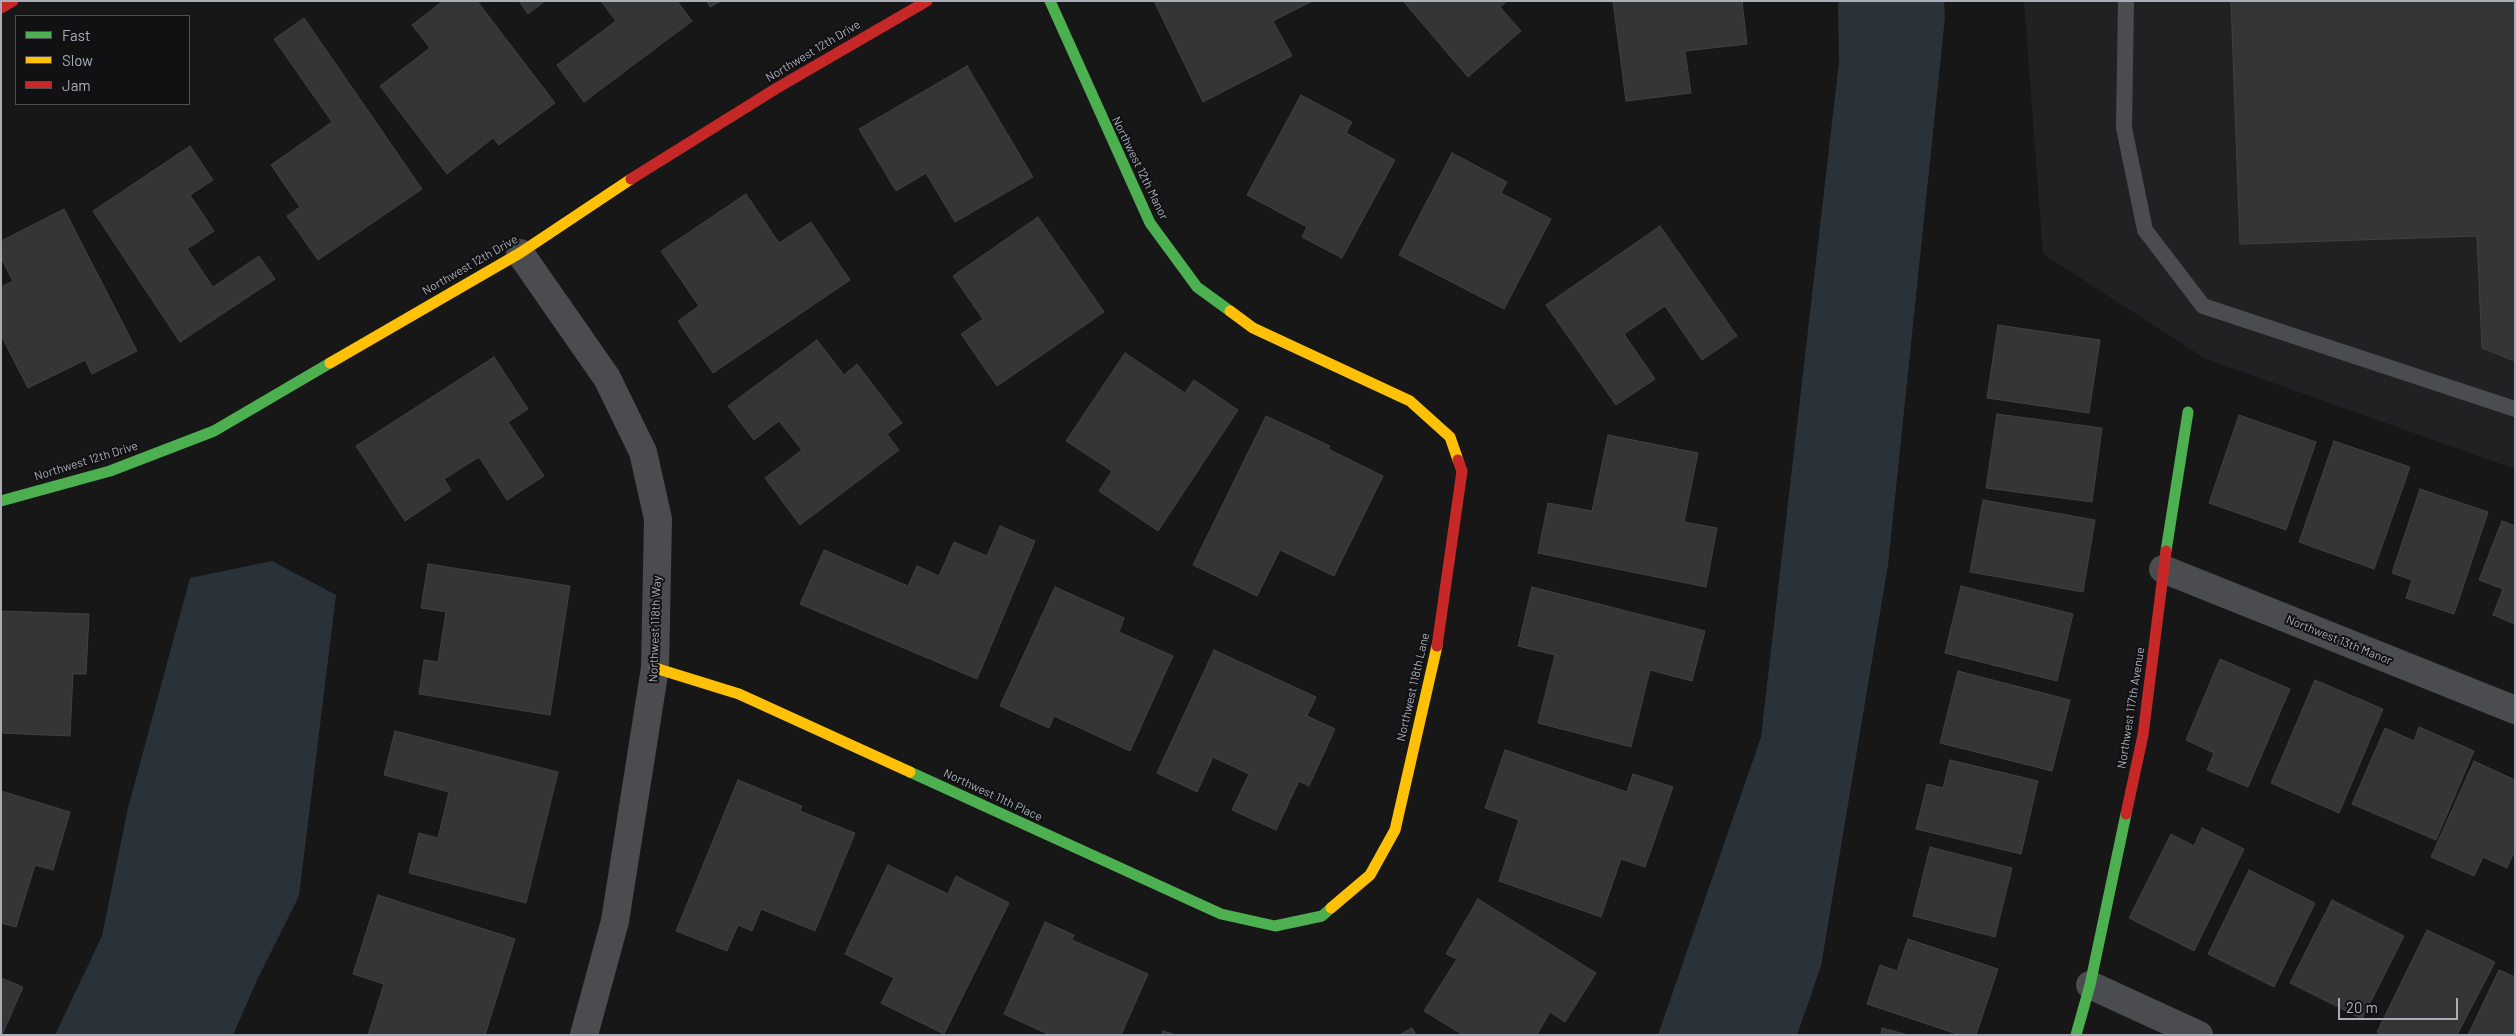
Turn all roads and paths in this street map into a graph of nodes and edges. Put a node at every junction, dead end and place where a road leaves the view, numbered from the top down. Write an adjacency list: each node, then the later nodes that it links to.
1 (13, 1): 5 (street)
2 (927, 1): 6 (street, Northwest 12th Drive)
3 (1050, 1): 9 (street, Northwest 12th Manor)
4 (2126, 1): 7 (lane)
5 (1, 8)
6 (520, 253): 10 (street, Northwest 12th Drive); 12 (street, Northwest 118th Way)
7 (2515, 409)
8 (2188, 412): 11 (street, Northwest 117th Avenue)
9 (1450, 437): 14 (street, Northwest 118th Lane)
10 (1, 502)
11 (2164, 569): 13 (street, Northwest 13th Manor); 15 (street, Northwest 117th Avenue)
12 (656, 668): 14 (street, Northwest 11th Place); 16 (street, Northwest 118th Way)
13 (2515, 710)
14 (1322, 916)
15 (2090, 985): 17 (street, Northwest 117th Avenue); 18 (street)
16 (584, 1035)
17 (2076, 1035)
18 (2199, 1035)

